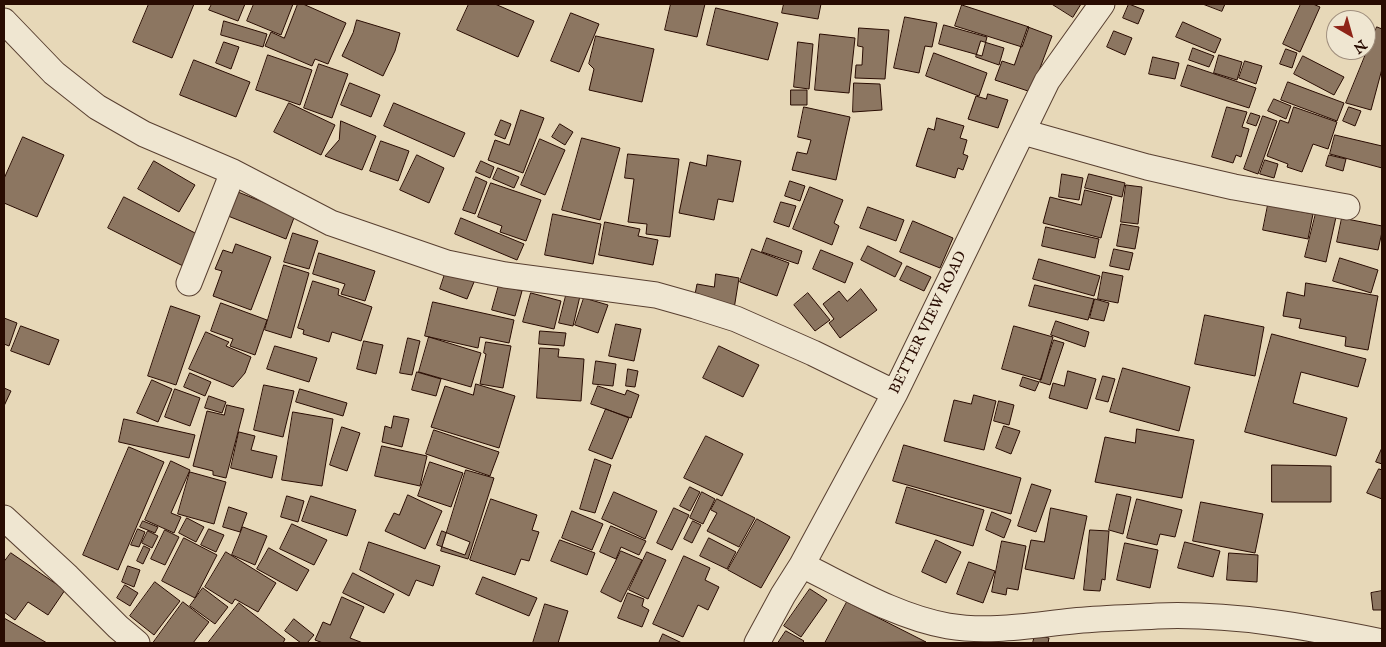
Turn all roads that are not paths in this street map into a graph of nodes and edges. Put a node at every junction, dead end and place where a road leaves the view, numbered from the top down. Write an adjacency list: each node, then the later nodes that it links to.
1 (1102, 4): 3 (street, BETTER VIEW ROAD)
2 (4, 21): 4 (street)
3 (1023, 132): 5 (street); 7 (street, BETTER VIEW ROAD)
4 (233, 172): 6 (street); 7 (street)
5 (1347, 207)
6 (189, 283)
7 (895, 393): 9 (street, BETTER VIEW ROAD)
8 (4, 518): 11 (street)
9 (802, 565): 10 (street); 12 (street, BETTER VIEW ROAD)
10 (1382, 642)
11 (137, 643)
12 (757, 643)

